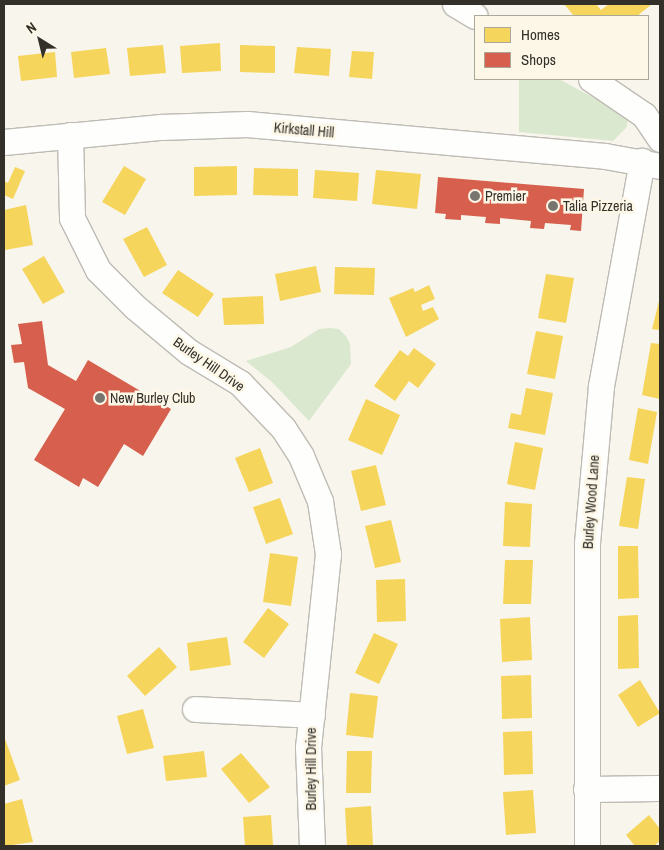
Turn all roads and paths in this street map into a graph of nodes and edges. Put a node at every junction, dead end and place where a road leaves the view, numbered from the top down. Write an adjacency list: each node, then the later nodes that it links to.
1 (455, 4): 2 (street)
2 (474, 15)
3 (592, 80): 5 (street)
4 (70, 135): 6 (street, Kirkstall Hill); 7 (street, Kirkstall Hill); 9 (street, Burley Hill Drive)
5 (660, 139)
6 (4, 142)
7 (651, 163): 10 (street, Burley Wood Lane)
8 (195, 709): 9 (street)
9 (312, 714): 12 (street, Burley Hill Drive)
10 (586, 788): 11 (street); 13 (street, Burley Wood Lane)
11 (660, 788)
12 (312, 846)
13 (587, 846)

